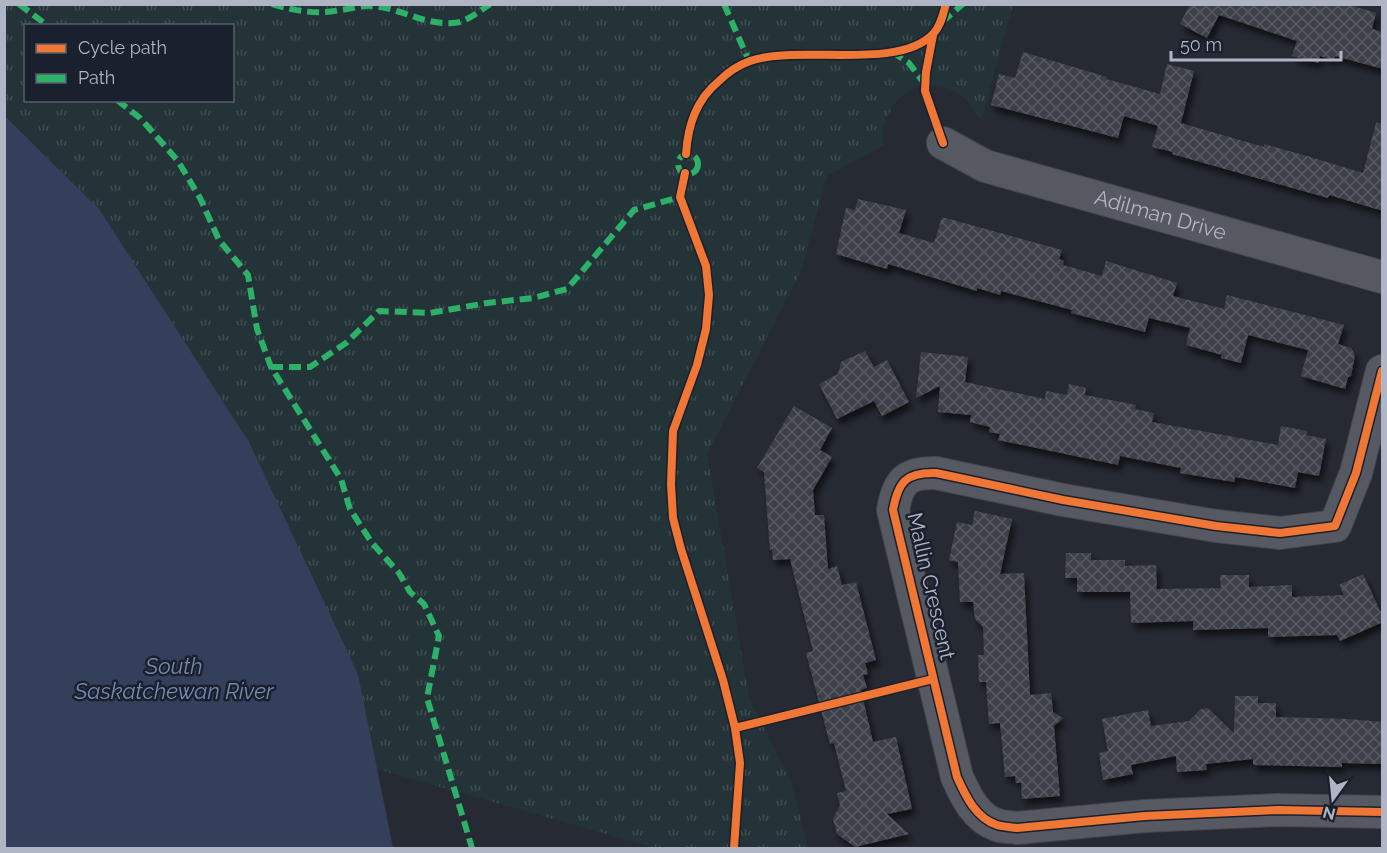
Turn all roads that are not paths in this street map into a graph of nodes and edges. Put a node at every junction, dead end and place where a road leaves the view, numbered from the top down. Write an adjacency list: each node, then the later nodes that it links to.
1 (943, 143): 2 (street, Adilman Drive)
2 (1383, 277)
3 (1383, 371): 4 (street, Mallin Crescent)
4 (1383, 812)

